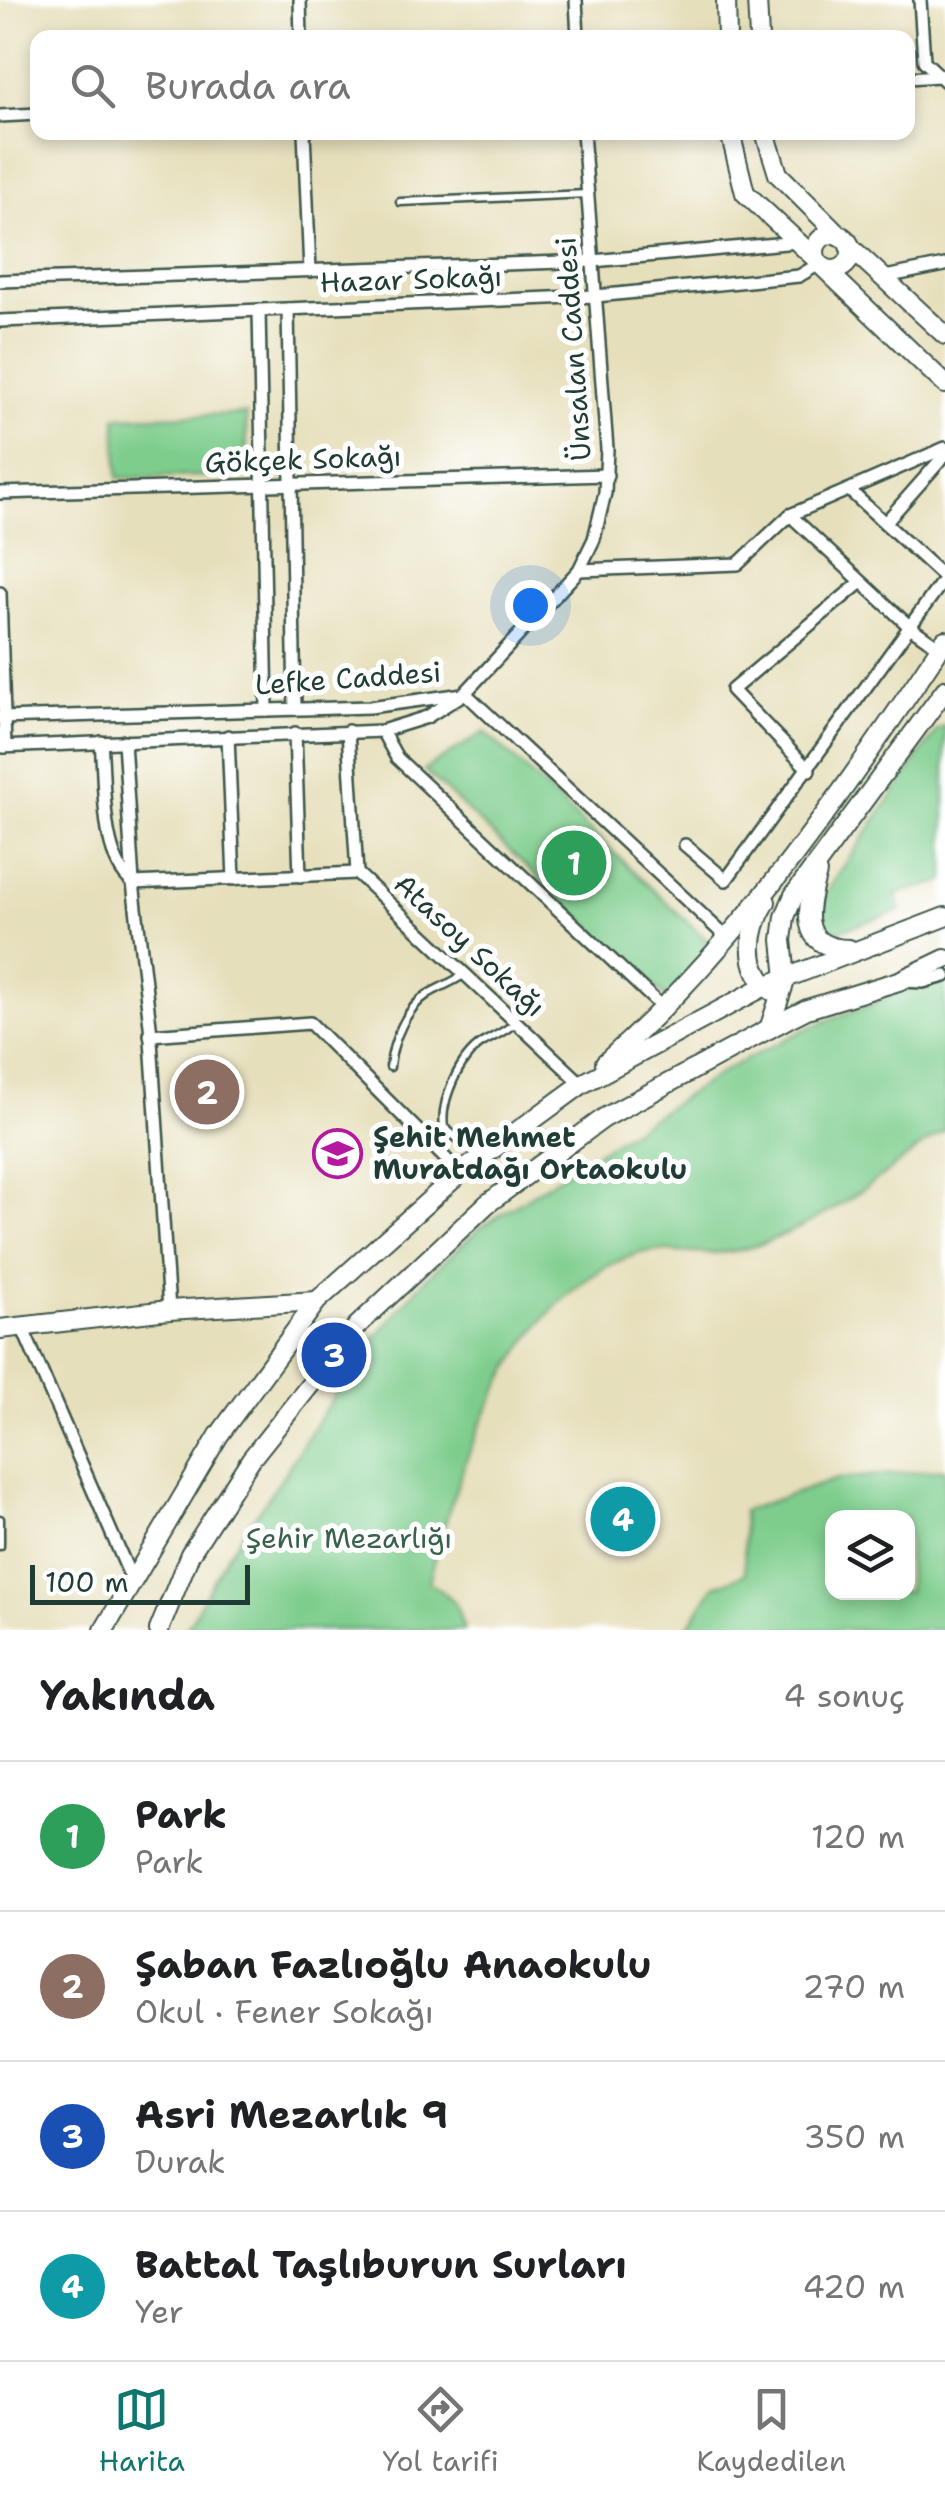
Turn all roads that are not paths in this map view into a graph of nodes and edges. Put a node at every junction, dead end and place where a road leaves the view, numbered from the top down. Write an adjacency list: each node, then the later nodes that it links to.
1 (300, 0): 6 (street)
2 (576, 0): 7 (street)
3 (726, 0): 8 (main road)
4 (758, 0): 9 (main road)
5 (920, 0): 11 (street)
6 (301, 30)
7 (578, 30)
8 (727, 30)
9 (759, 30)
10 (915, 78): 11 (street)
11 (942, 79)
12 (30, 114): 13 (street)
13 (0, 116)
14 (304, 140): 25 (street)
15 (584, 140): 18 (street, Ünsalan Caddesi)
16 (732, 140): 21 (main road)
17 (767, 140): 20 (main road)
18 (588, 194): 19 (lane); 22 (street, Ünsalan Caddesi)
19 (400, 202)
20 (845, 241): 23 (main road); 23 (main road); 26 (main road)
21 (796, 242): 22 (street, Hazar Sokağı); 23 (main road)
22 (593, 262): 25 (street, Hazar Sokağı); 28 (street, Ünsalan Caddesi)
23 (820, 264): 28 (street, Hazar Sokağı); 33 (main road)
24 (945, 265): 26 (street)
25 (310, 271): 27 (street, Hazar Sokağı)
26 (885, 277): 32 (main road)
27 (0, 281)
28 (596, 296): 29 (street, Hazar Sokağı); 35 (street, Ünsalan Caddesi)
29 (288, 309): 30 (street, Hazar Sokağı); 36 (street)
30 (259, 310): 31 (street, Hazar Sokağı); 37 (street)
31 (0, 321)
32 (945, 335)
33 (945, 384)
34 (945, 452): 38 (street); 41 (street)
35 (607, 475): 36 (street, Gökçek Sokağı); 42 (street, Ünsalan Caddesi)
36 (291, 484): 37 (street, Gökçek Sokağı); 51 (street)
37 (263, 486): 39 (street, Gökçek Sokağı); 50 (street)
38 (850, 491): 40 (street); 41 (street)
39 (0, 493)
40 (790, 515): 42 (street); 44 (street)
41 (885, 524): 43 (street)
42 (580, 570): 48 (street, Ünsalan Caddesi)
43 (945, 578): 46 (street)
44 (861, 582): 46 (street); 60 (street)
45 (0, 593): 52 (street)
46 (910, 628): 47 (street); 60 (street)
47 (942, 644): 64 (main road)
48 (465, 693): 51 (street, Lefke Caddesi); 53 (street, Lefke Caddesi); 69 (street)
49 (943, 700): 62 (main road)
50 (267, 710): 51 (street, Lefke Caddesi); 52 (street, Lefke Caddesi)
51 (295, 710)
52 (2, 718): 59 (street)
53 (382, 730): 54 (street, Lefke Caddesi); 79 (street)
54 (348, 731): 55 (street, Lefke Caddesi); 63 (street)
55 (295, 733): 56 (street, Lefke Caddesi); 65 (street)
56 (228, 736): 57 (street, Lefke Caddesi); 66 (street)
57 (124, 741): 58 (street, Lefke Caddesi); 67 (street)
58 (100, 742): 59 (street, Lefke Caddesi); 67 (street)
59 (3, 747)
60 (809, 770): 61 (street)
61 (685, 845)
62 (820, 860): 70 (main road); 74 (main road)
63 (357, 873): 65 (street, Atasoy Sokağı); 72 (street, Atasoy Sokağı)
64 (782, 874): 69 (main road); 76 (main road)
65 (300, 876): 66 (street, Atasoy Sokağı)
66 (234, 879): 67 (street, Atasoy Sokağı)
67 (133, 883): 82 (street)
68 (945, 917): 70 (main road)
69 (726, 936): 79 (main road)
70 (855, 949): 74 (main road)
71 (945, 959): 75 (main road)
72 (465, 974): 80 (street, Atasoy Sokağı); 83 (lane)
73 (945, 976): 75 (street)
74 (786, 978): 76 (main road); 77 (main road)
75 (899, 981): 78 (main road)
76 (765, 986): 77 (main road); 84 (main road)
77 (782, 999): 78 (main road); 81 (main road)
78 (807, 1009): 81 (main road)
79 (665, 1010): 84 (main road)
80 (516, 1022): 84 (street, Atasoy Sokağı); 85 (lane)
81 (769, 1029): 95 (main road)
82 (150, 1035): 86 (street); 88 (street)
83 (390, 1067)
84 (582, 1084): 86 (main road)
85 (459, 1140)
86 (460, 1172): 87 (main road)
87 (317, 1301): 88 (main road); 93 (main road)
88 (169, 1310): 89 (main road)
89 (22, 1327): 90 (main road); 93 (street)
90 (0, 1329)
91 (0, 1519): 92 (lane)
92 (0, 1546)
93 (132, 1580): 94 (main road)
94 (104, 1630)
95 (160, 1630)

